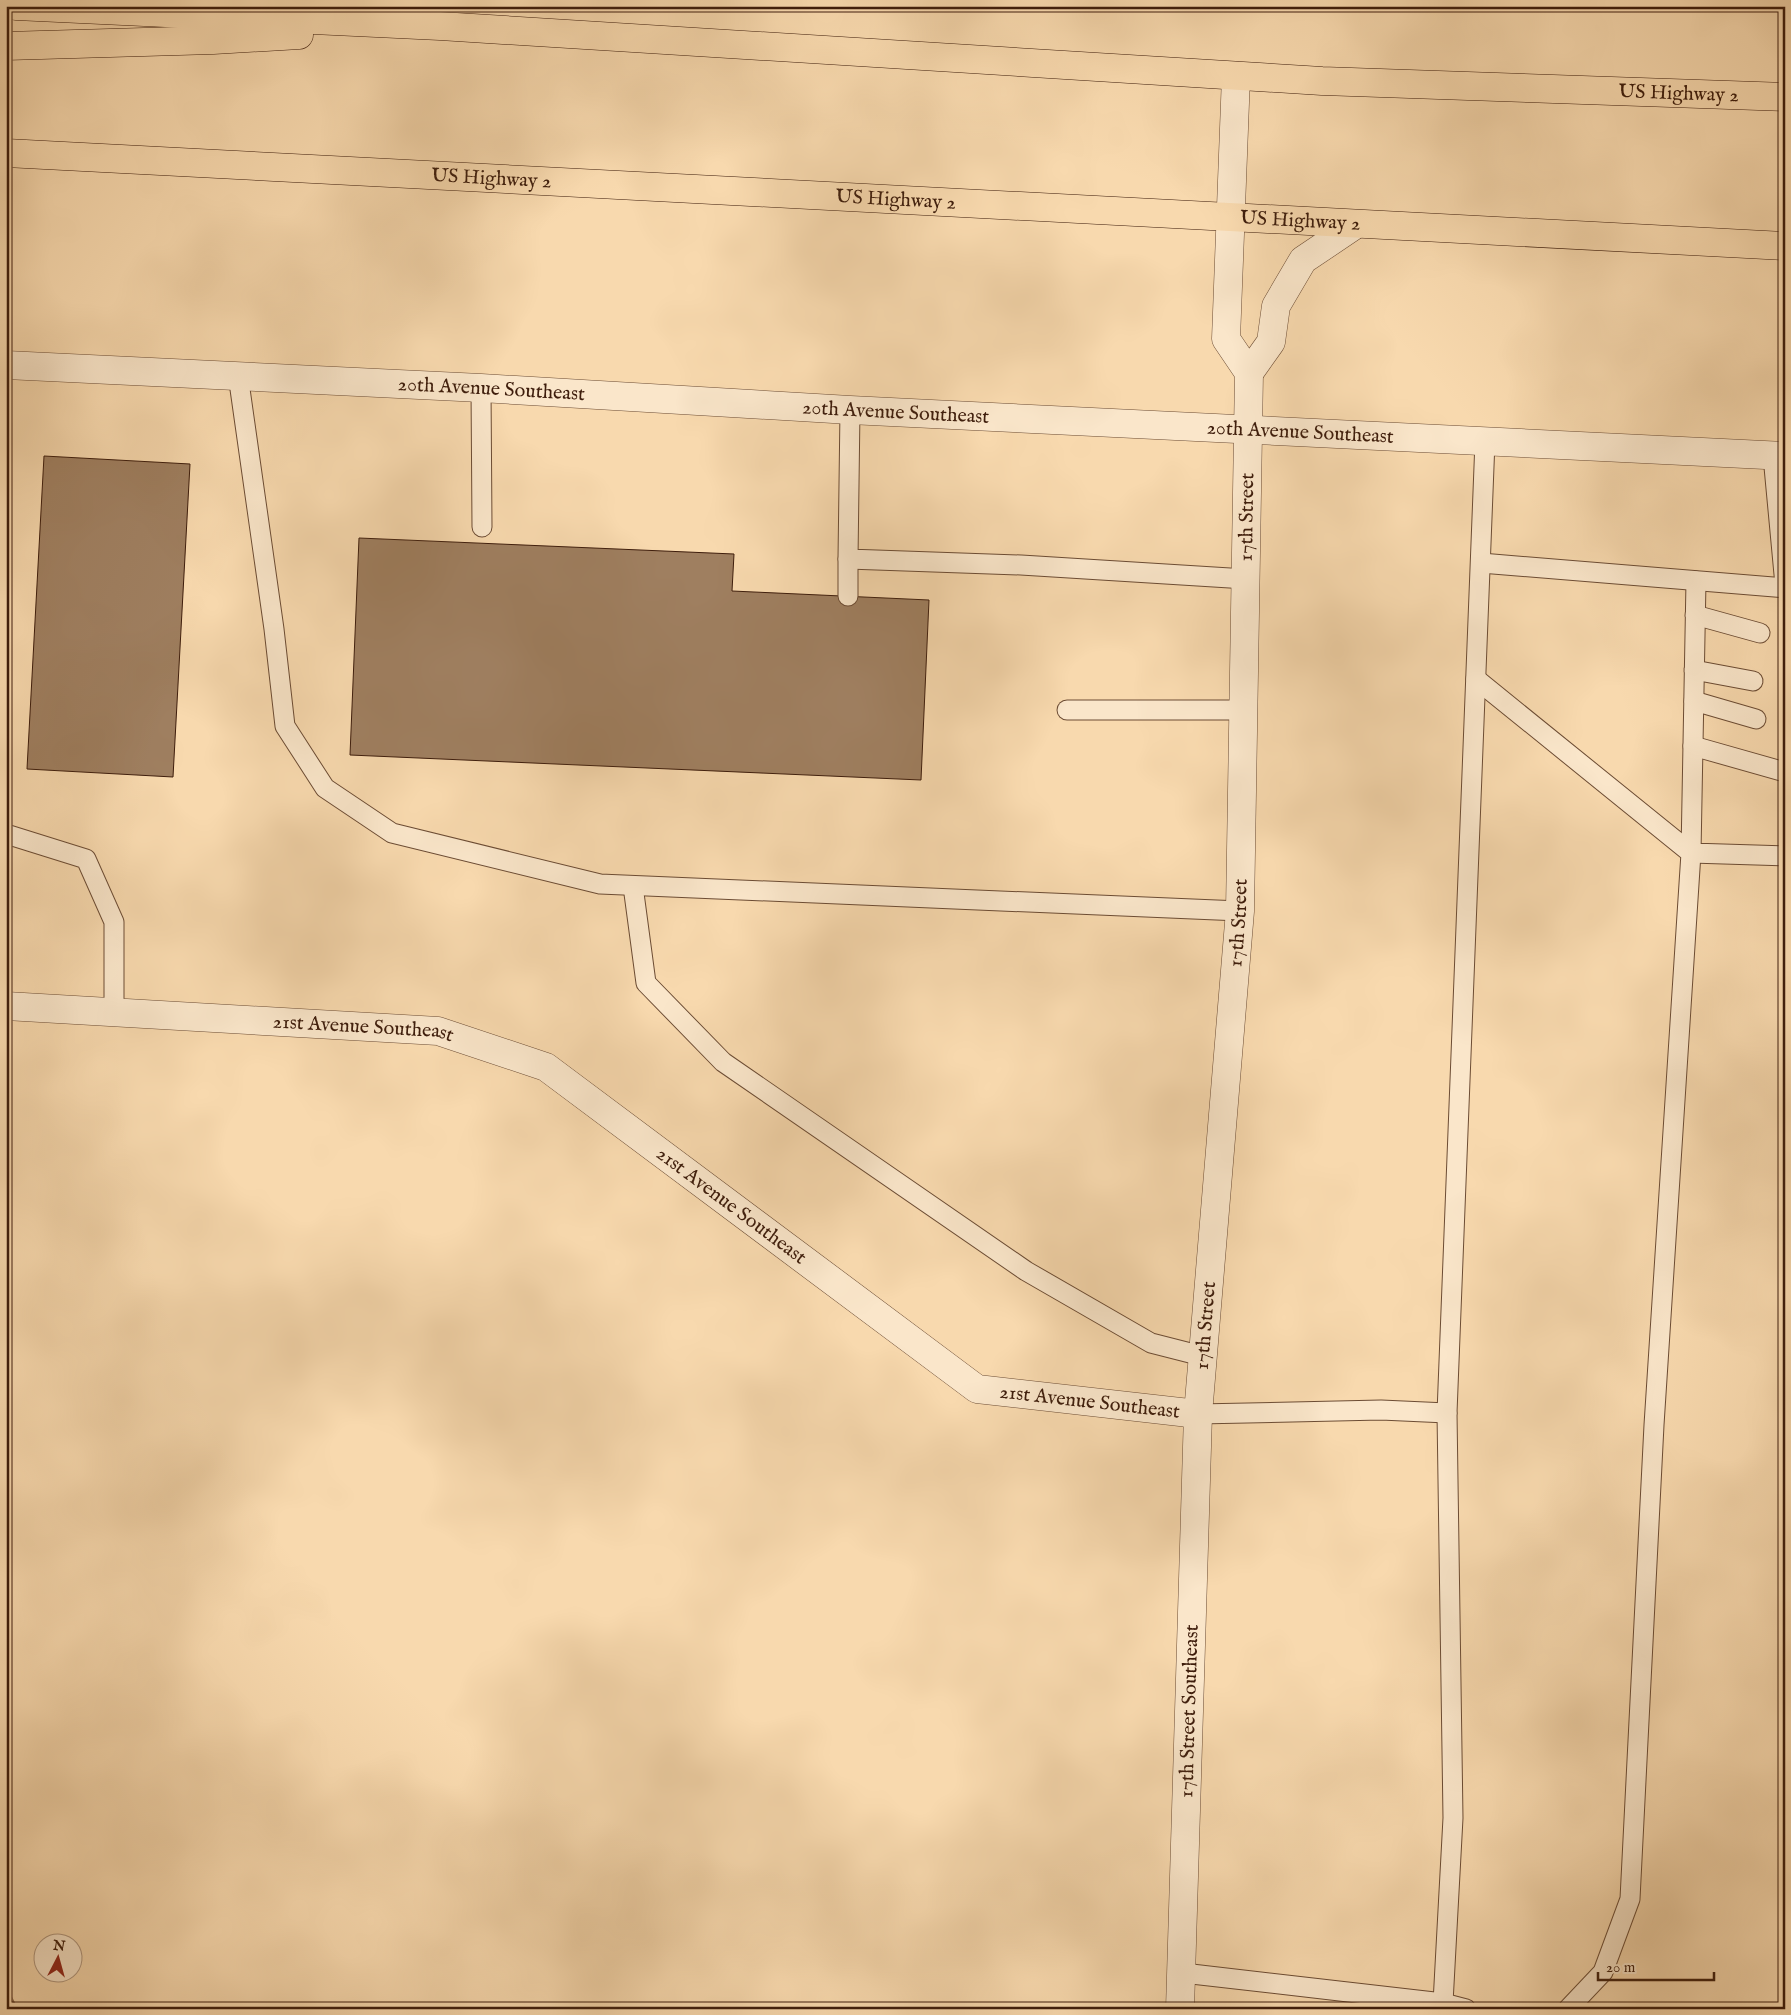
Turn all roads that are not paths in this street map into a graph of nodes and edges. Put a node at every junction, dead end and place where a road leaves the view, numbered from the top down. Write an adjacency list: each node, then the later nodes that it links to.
1 (16, 6): 2 (highway, US Highway 2)
2 (440, 26): 3 (highway); 4 (highway, US Highway 2)
3 (6, 46)
4 (1236, 76): 5 (highway, US Highway 2); 7 (street)
5 (1785, 97)
6 (6, 153): 7 (highway, US Highway 2)
7 (1230, 218): 8 (highway, US Highway 2); 11 (street)
8 (1356, 225): 9 (highway, US Highway 2); 11 (street)
9 (1785, 246)
10 (6, 365): 12 (street, 20th Avenue Southeast)
11 (1249, 373): 15 (street)
12 (238, 375): 13 (street, 20th Avenue Southeast); 39 (lane)
13 (481, 388): 14 (street, 20th Avenue Southeast); 18 (lane)
14 (850, 410): 15 (street, 20th Avenue Southeast); 19 (lane)
15 (1248, 430): 16 (street, 20th Avenue Southeast); 21 (street, 17th Street)
16 (1486, 441): 17 (street, 20th Avenue Southeast); 20 (lane)
17 (1779, 456): 23 (lane)
18 (482, 527)
19 (848, 559): 21 (lane); 24 (lane)
20 (1480, 563): 22 (lane); 28 (lane)
21 (1246, 579): 32 (street, 17th Street)
22 (1696, 581): 23 (lane); 25 (lane)
23 (1785, 586)
24 (848, 596)
25 (1695, 616): 26 (lane); 27 (lane)
26 (1760, 633)
27 (1694, 670): 29 (lane); 30 (lane)
28 (1476, 679): 37 (lane); 44 (lane)
29 (1753, 681)
30 (1694, 701): 33 (lane); 34 (lane)
31 (1068, 710): 32 (lane)
32 (1243, 710): 40 (street, 17th Street)
33 (1756, 719)
34 (1693, 746): 35 (lane); 37 (lane)
35 (1785, 772)
36 (6, 834): 42 (lane)
37 (1691, 853): 38 (lane); 50 (lane)
38 (1785, 856)
39 (633, 886): 40 (lane); 43 (lane)
40 (1240, 911): 43 (street, 17th Street)
41 (6, 1006): 42 (street, 21st Avenue Southeast)
42 (114, 1012): 45 (street, 21st Avenue Southeast)
43 (1202, 1356): 45 (street, 17th Street)
44 (1446, 1413): 45 (lane, 21st Avenue Southeast); 47 (lane)
45 (1198, 1414): 46 (street, 17th Street Southeast)
46 (1183, 1973): 47 (lane); 48 (street, 17th Street Southeast)
47 (1443, 2003): 49 (lane)
48 (1180, 2009)
49 (1466, 2009)
50 (1568, 2009)

